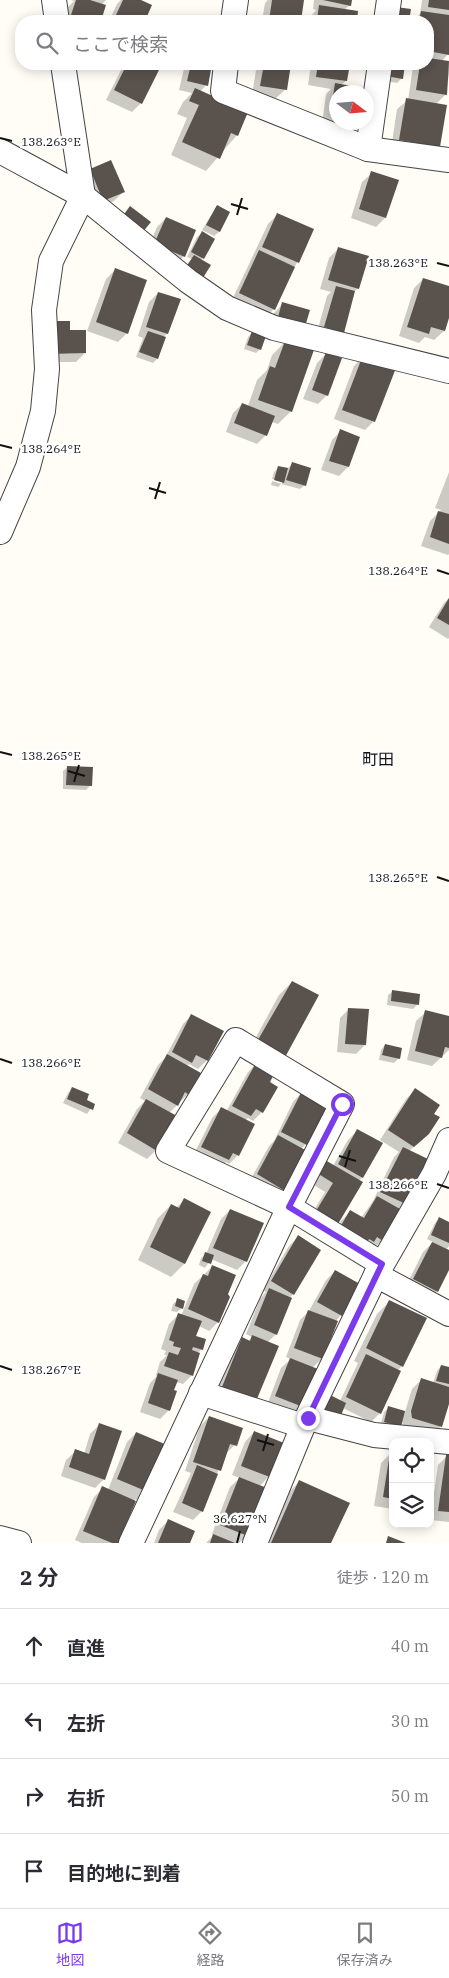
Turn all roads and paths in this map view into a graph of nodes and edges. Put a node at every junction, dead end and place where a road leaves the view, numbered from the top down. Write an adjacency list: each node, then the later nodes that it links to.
1 (54, 0): 4 (street)
2 (236, 0): 5 (street)
3 (388, 0): 6 (street)
4 (56, 15)
5 (233, 15)
6 (387, 15)
7 (64, 70): 13 (street)
8 (225, 70): 10 (street)
9 (379, 70): 10 (street)
10 (368, 149): 12 (street)
11 (0, 151): 13 (street)
12 (449, 160)
13 (83, 196): 14 (street); 15 (street)
14 (449, 371)
15 (0, 532)
16 (449, 1140): 18 (street)
17 (289, 1207): 17 (street); 18 (street); 20 (street)
18 (379, 1270): 19 (street); 21 (street)
19 (449, 1314)
20 (201, 1393): 21 (street); 25 (street)
21 (305, 1422): 22 (street); 26 (street)
22 (449, 1442)
23 (0, 1538): 24 (street)
24 (19, 1543)
25 (131, 1543)
26 (255, 1543)

